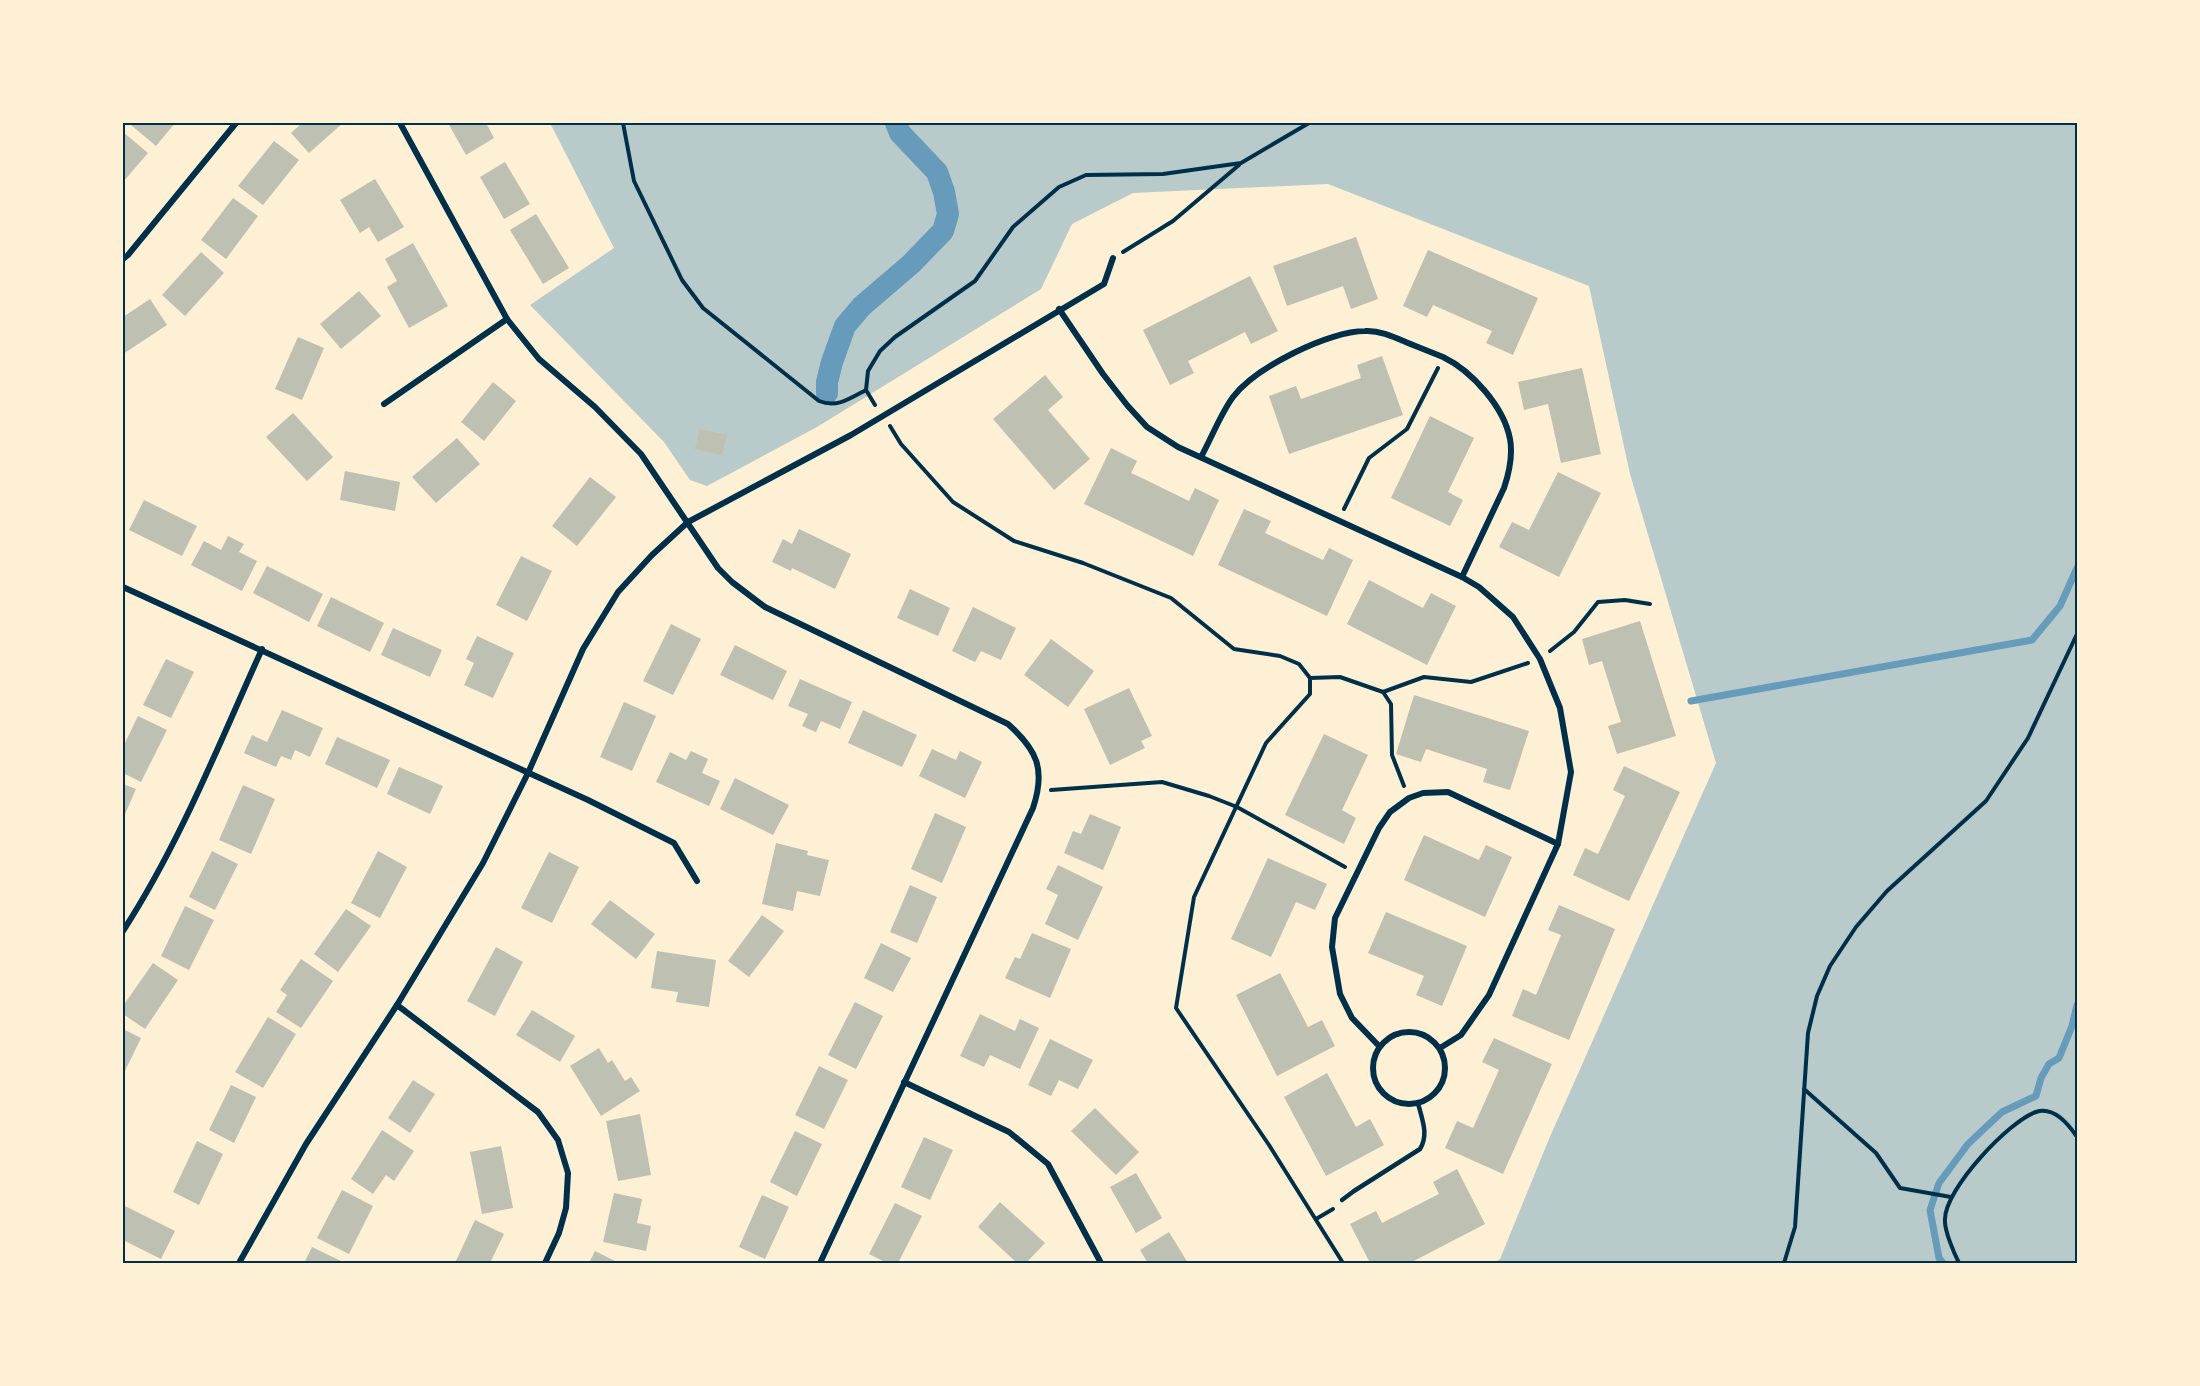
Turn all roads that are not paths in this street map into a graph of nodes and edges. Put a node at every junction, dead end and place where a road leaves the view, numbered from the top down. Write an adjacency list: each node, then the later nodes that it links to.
1 (236, 123): 3 (street)
2 (400, 123): 6 (street)
3 (123, 258)
4 (1113, 258): 5 (street)
5 (1059, 309): 8 (street); 9 (street)
6 (507, 319): 7 (street); 9 (street)
7 (384, 404)
8 (1201, 457): 10 (street); 10 (street)
9 (688, 522): 13 (street); 20 (street)
10 (1462, 577): 14 (street)
11 (123, 587): 12 (street)
12 (262, 649): 13 (street); 16 (street)
13 (528, 773): 15 (street); 17 (street)
14 (1558, 844): 18 (street); 19 (street)
15 (697, 881)
16 (123, 931)
17 (397, 1005): 23 (street); 24 (street)
18 (1379, 1046): 19 (street); 21 (street)
19 (1440, 1048): 21 (street)
20 (904, 1082): 25 (street); 26 (street)
21 (1418, 1103): 22 (lane)
22 (1342, 1200)
23 (239, 1263)
24 (545, 1263)
25 (820, 1263)
26 (1101, 1263)

